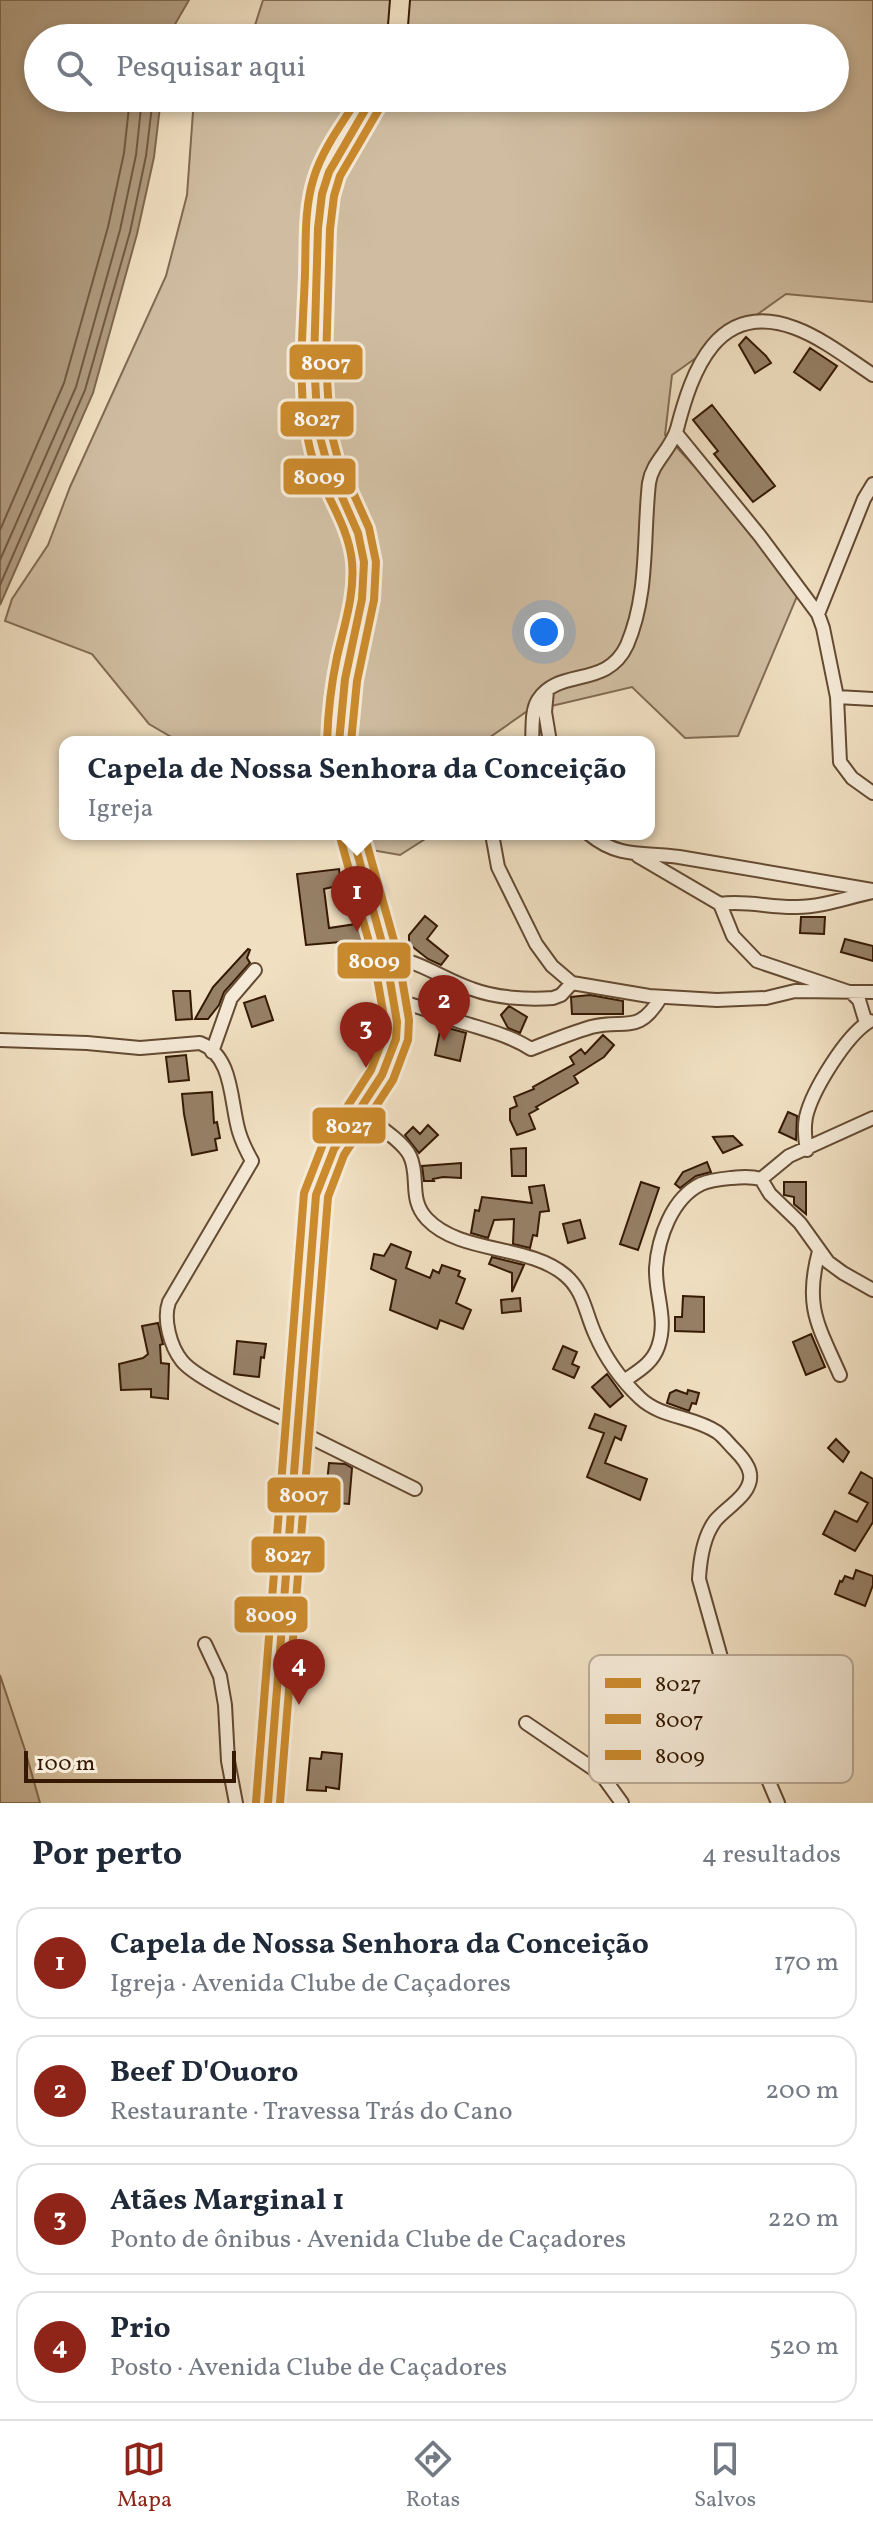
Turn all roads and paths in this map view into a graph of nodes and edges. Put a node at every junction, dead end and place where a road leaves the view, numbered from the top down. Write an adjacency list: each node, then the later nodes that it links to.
1 (400, 0): 2 (main road)
2 (398, 24)
3 (364, 112): 11 (main road)
4 (873, 375): 5 (street)
5 (676, 433): 7 (street); 8 (street)
6 (873, 484): 7 (street)
7 (818, 614): 9 (street)
8 (547, 691): 12 (street); 13 (street)
9 (837, 697): 10 (street); 14 (street)
10 (873, 699)
11 (339, 736)
12 (532, 736)
13 (549, 736)
14 (873, 793)
15 (354, 840): 21 (main road)
16 (493, 840): 23 (street)
17 (598, 840): 18 (street)
18 (638, 856): 19 (street); 20 (street)
19 (873, 891): 20 (street)
20 (720, 904): 25 (street)
21 (386, 957): 23 (street); 27 (main road)
22 (255, 970): 30 (street)
23 (572, 983): 26 (street)
24 (873, 992): 25 (street)
25 (852, 993): 26 (street); 28 (street)
26 (661, 997): 27 (street)
27 (394, 1001): 31 (main road)
28 (869, 1022): 33 (street)
29 (0, 1040): 30 (street)
30 (212, 1052): 39 (street)
31 (360, 1112): 38 (street); 39 (main road)
32 (873, 1118): 33 (street)
33 (807, 1150): 34 (street)
34 (761, 1179): 35 (street); 38 (street)
35 (819, 1251): 36 (street); 37 (street)
36 (873, 1290)
37 (840, 1375)
38 (624, 1381): 42 (street)
39 (296, 1428): 40 (street); 48 (main road)
40 (415, 1489)
41 (205, 1644): 47 (street)
42 (720, 1655)
43 (526, 1723): 44 (street)
44 (589, 1766)
45 (608, 1783): 49 (street)
46 (769, 1783): 50 (street)
47 (236, 1803)
48 (268, 1803)
49 (622, 1803)
50 (778, 1803)

